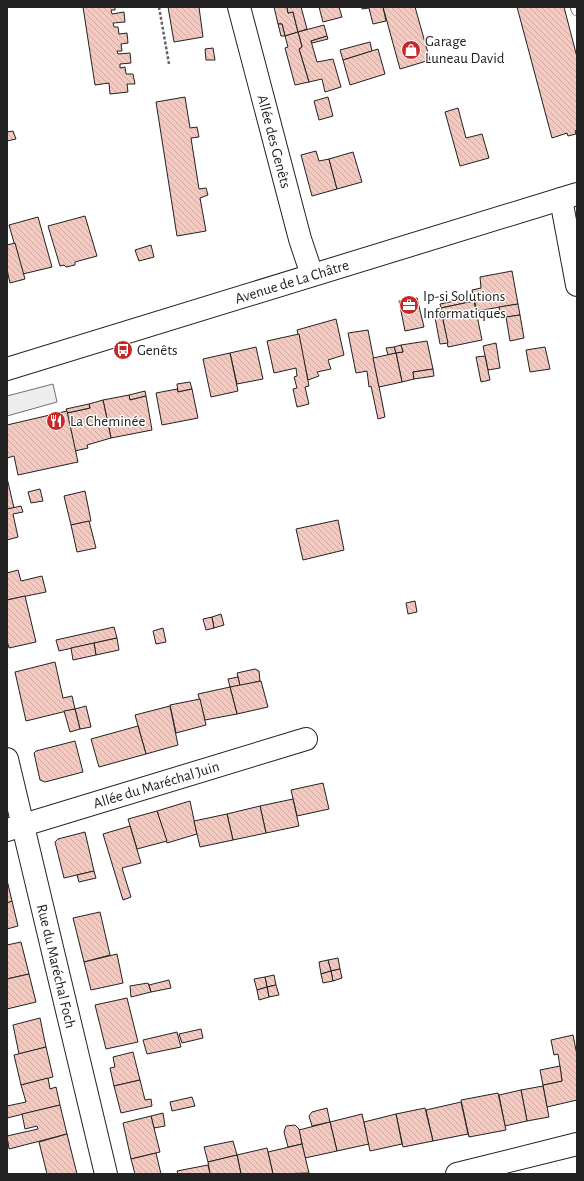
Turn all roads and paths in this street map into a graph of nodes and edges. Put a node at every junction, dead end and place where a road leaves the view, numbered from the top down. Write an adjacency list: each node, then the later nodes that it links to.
1 (159, 7): 3 (path)
2 (240, 7): 5 (street, Allée des Genêts)
3 (169, 64)
4 (569, 197): 5 (street, Avenue de La Châtre); 6 (street)
5 (312, 275): 7 (street, Avenue de La Châtre)
6 (577, 285)
7 (7, 369)
8 (306, 739): 10 (street, Allée du Maréchal Juin)
9 (7, 759): 10 (street, Rue du Maréchal Foch)
10 (15, 827): 12 (street, Rue du Maréchal Foch)
11 (577, 1144): 13 (street)
12 (106, 1174)
13 (457, 1174)

